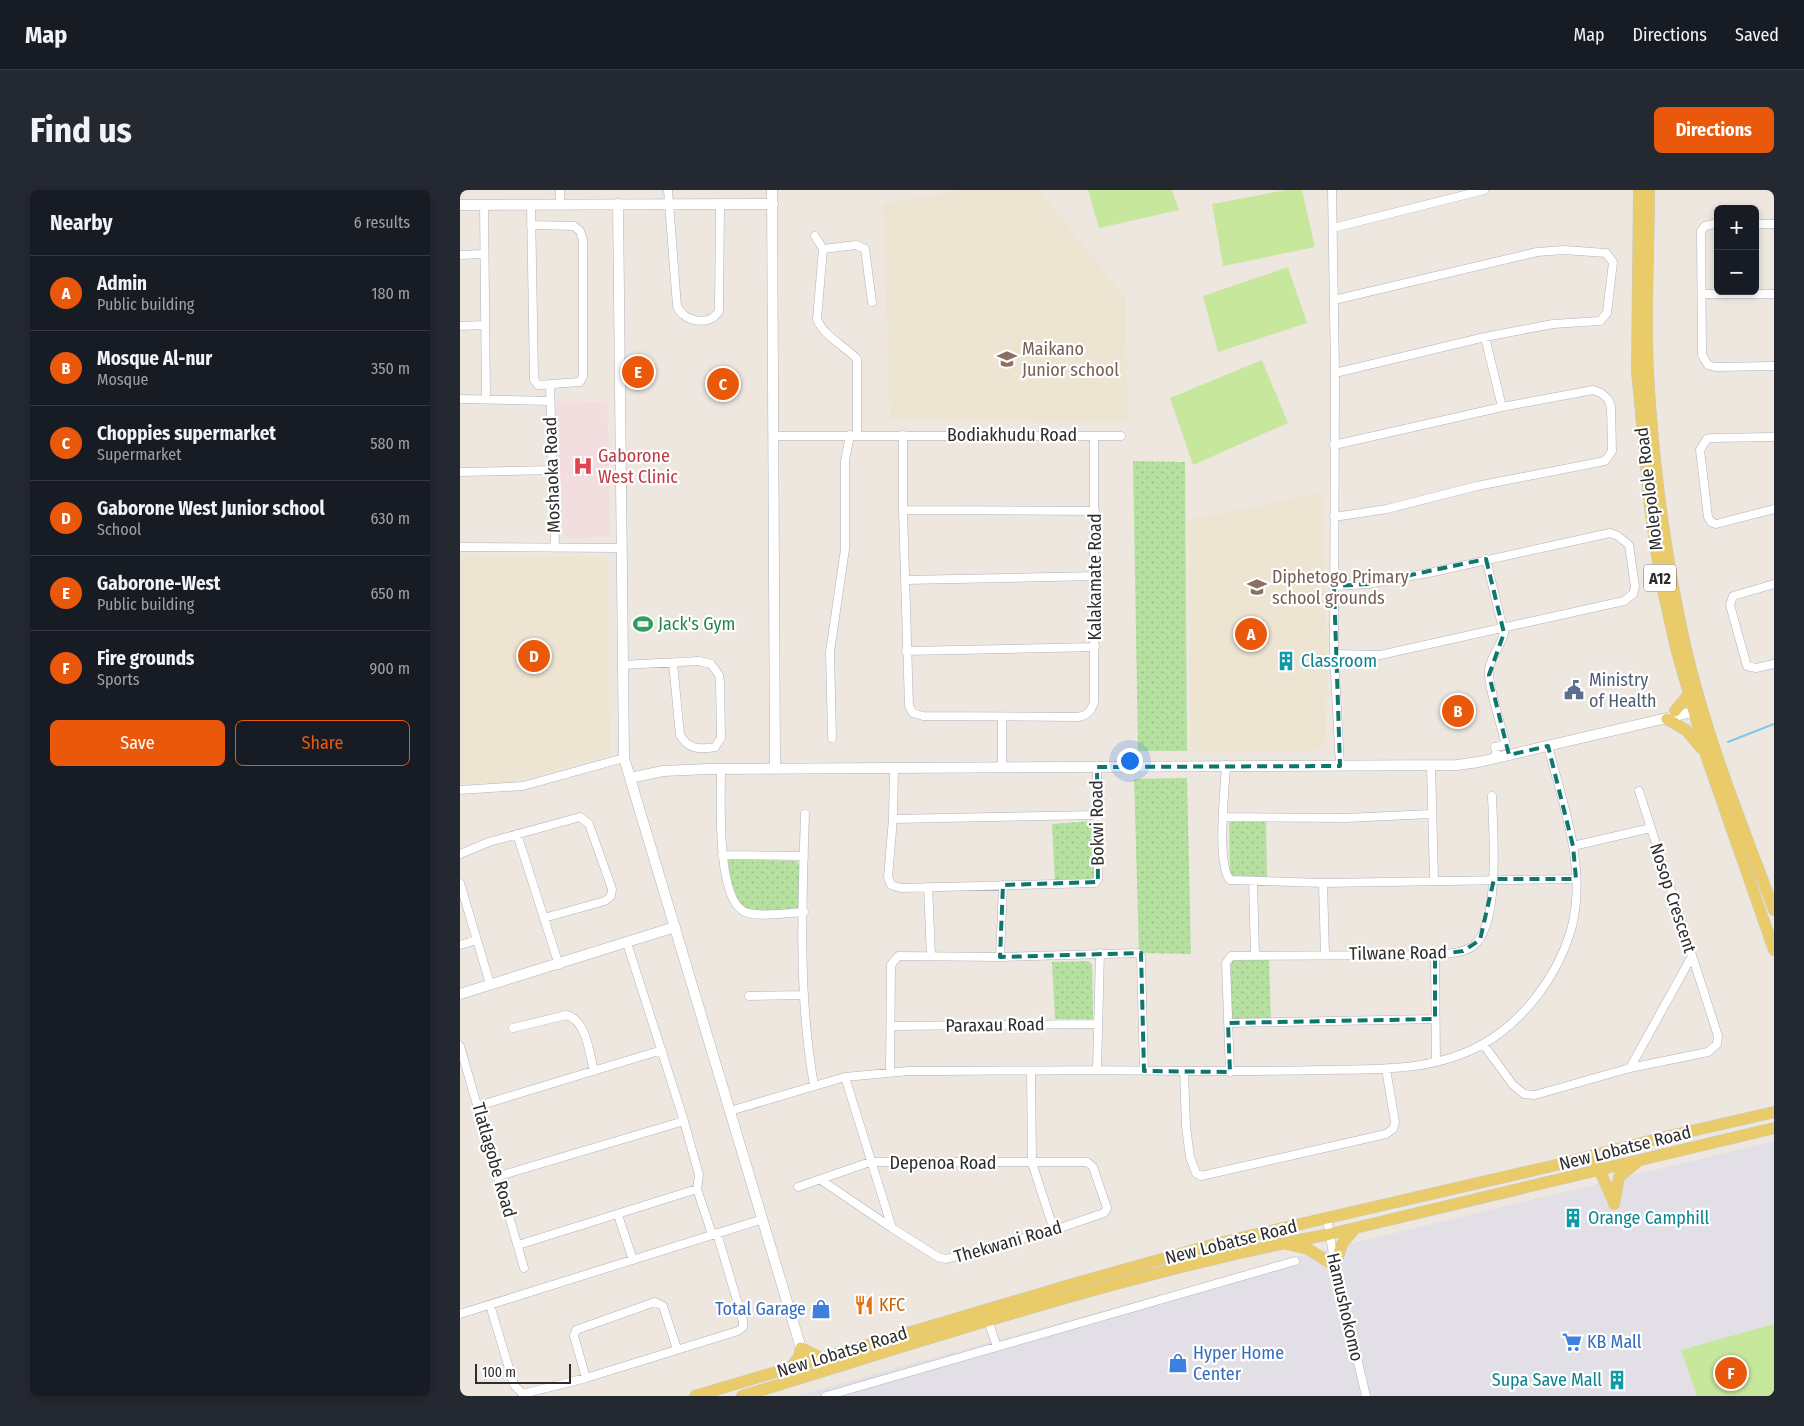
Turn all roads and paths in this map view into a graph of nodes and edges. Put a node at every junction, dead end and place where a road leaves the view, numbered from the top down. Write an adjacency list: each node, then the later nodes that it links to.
1 (560, 190): 13 (street)
2 (668, 190): 8 (street)
3 (772, 190): 11 (street)
4 (1332, 190): 20 (street)
5 (1484, 190): 20 (street)
6 (1639, 190): 67 (main road, Molepolole Road / A12)
7 (1649, 190): 68 (main road, Molepolole Road / A12)
8 (668, 203): 9 (street); 10 (street); 10 (street)
9 (618, 204): 13 (street); 54 (street)
10 (720, 204): 11 (street)
11 (773, 204): 41 (street)
12 (484, 205): 14 (street); 15 (street); 23 (street)
13 (560, 205): 15 (street)
14 (460, 206)
15 (531, 206): 19 (street)
16 (1714, 224): 25 (street)
17 (1759, 224): 18 (street)
18 (1774, 224)
19 (531, 225): 34 (street); 34 (street)
20 (1333, 228): 27 (street)
21 (815, 236): 22 (street)
22 (823, 249): 28 (street); 39 (street)
23 (484, 254): 24 (street); 29 (street)
24 (460, 255)
25 (1702, 294): 26 (street); 32 (street)
26 (1774, 294)
27 (1334, 300): 31 (street); 33 (street)
28 (872, 302)
29 (484, 325): 30 (street); 36 (street)
30 (460, 326)
31 (1485, 337): 33 (street); 38 (street)
32 (1774, 366)
33 (1335, 373): 45 (street)
34 (550, 385): 37 (street, Moshaoka Road)
35 (460, 399): 36 (street)
36 (486, 399): 37 (street)
37 (550, 401): 46 (street, Moshaoka Road)
38 (1502, 407): 45 (street); 51 (street)
39 (853, 435): 40 (street, Bodiakhudu Road); 41 (street, Bodiakhudu Road); 73 (street)
40 (903, 435): 42 (street, Bodiakhudu Road); 49 (street)
41 (774, 436): 83 (street)
42 (1094, 436): 43 (street, Bodiakhudu Road); 50 (street, Kalakamate Road)
43 (1120, 436)
44 (1774, 437): 48 (street)
45 (1334, 444): 51 (street)
46 (553, 470): 47 (street); 53 (street, Moshaoka Road)
47 (460, 472)
48 (1774, 509)
49 (902, 510): 50 (street); 57 (street)
50 (1094, 511): 56 (street, Kalakamate Road)
51 (1334, 517): 59 (street)
52 (460, 547): 53 (street)
53 (555, 548): 54 (street)
54 (621, 548): 66 (street)
55 (1486, 559): 59 (street); 60 (street); 60 (street)
56 (1096, 576): 57 (street); 61 (street, Kalakamate Road)
57 (905, 580): 62 (street)
58 (1774, 584): 65 (street)
59 (1334, 586): 63 (street)
60 (1504, 629): 63 (street); 76 (street)
61 (1095, 647): 62 (street); 70 (street, Kalakamate Road)
62 (906, 650): 70 (street)
63 (1334, 654): 79 (street)
64 (673, 663): 64 (street); 66 (street)
65 (1774, 664)
66 (622, 665): 75 (street)
67 (1689, 694): 68 (main road, Molepolole Road / A12); 69 (main road)
68 (1697, 708): 69 (street); 71 (street); 77 (main road, Molepolole Road / A12); 109 (main road, Molepolole Road / A12)
69 (1675, 711): 72 (street)
70 (1002, 718): 81 (street)
71 (1667, 719): 72 (street); 77 (main road)
72 (1652, 720): 74 (street)
73 (832, 738)
74 (1548, 746): 76 (street); 97 (street)
75 (624, 758): 86 (street); 87 (street)
76 (1497, 758): 80 (street)
77 (1707, 758): 116 (main road, Molepolole Road / A12)
78 (1226, 765): 79 (street); 82 (street); 93 (street)
79 (1340, 766): 80 (street)
80 (1431, 766): 91 (street)
81 (1002, 767): 82 (street); 84 (street)
82 (1097, 767): 92 (street, Bokwi Road)
83 (776, 768): 84 (street); 85 (street)
84 (894, 768): 94 (street)
85 (721, 769): 86 (street); 99 (street)
86 (630, 778): 112 (street)
87 (460, 790)
88 (1639, 791): 95 (street)
89 (1492, 796): 101 (street, Tilwane Road)
90 (805, 814): 100 (street)
91 (1431, 814): 93 (street); 102 (street)
92 (1097, 816): 94 (street); 107 (street, Bokwi Road)
93 (1223, 817): 104 (street)
94 (893, 819): 108 (street)
95 (1651, 828): 97 (street, Nosop Crescent); 122 (street, Nosop Crescent)
96 (517, 834): 98 (street); 111 (street); 111 (street)
97 (1573, 846): 103 (street)
98 (460, 854)
99 (722, 855): 100 (street); 110 (street)
100 (804, 856): 110 (street)
101 (1494, 878): 102 (street); 103 (street); 120 (street, Tilwane Road)
102 (1434, 879): 105 (street)
103 (1576, 879): 134 (street)
104 (1253, 881): 105 (street); 119 (street)
105 (1323, 882): 118 (street)
106 (460, 883): 113 (street)
107 (1003, 886): 108 (street); 123 (street)
108 (928, 888): 121 (street)
109 (1774, 910)
110 (804, 912): 127 (street)
111 (544, 918): 124 (street)
112 (675, 927): 114 (street); 150 (street)
113 (477, 940): 115 (street); 125 (street)
114 (627, 943): 124 (street); 136 (street)
115 (460, 944)
116 (1774, 950)
117 (1100, 953): 123 (street); 131 (street); 142 (street)
118 (1325, 954): 119 (street, Tilwane Road); 120 (street, Tilwane Road)
119 (1255, 955): 130 (street, Tilwane Road)
120 (1435, 955): 129 (street)
121 (931, 956): 123 (street); 132 (street)
122 (1692, 956): 138 (street); 138 (street, Nosop Crescent)
123 (1000, 957)
124 (559, 965): 125 (street)
125 (490, 984): 126 (street)
126 (460, 994)
127 (803, 995): 128 (street); 148 (street)
128 (748, 996)
129 (1434, 1018): 130 (street); 137 (street)
130 (1228, 1023): 146 (street)
131 (1097, 1024): 132 (street, Paraxau Road); 141 (street)
132 (892, 1026): 145 (street)
133 (513, 1028): 144 (street)
134 (1483, 1044): 137 (street); 138 (street)
135 (460, 1046): 149 (street, Tlatlagobe Road)
136 (662, 1050): 144 (street); 152 (street)
137 (1436, 1062): 139 (street)
138 (1630, 1068)
139 (1386, 1069): 143 (street); 146 (street)
140 (1031, 1070): 141 (street); 145 (street); 157 (street)
141 (1097, 1070): 142 (street)
142 (1144, 1070): 143 (street)
143 (1184, 1070): 146 (street)
144 (594, 1071): 149 (street)
145 (890, 1072): 147 (street)
146 (1230, 1072)
147 (845, 1077): 148 (street); 156 (street)
148 (814, 1085): 150 (street)
149 (478, 1106): 160 (street, Tlatlagobe Road)
150 (730, 1111): 166 (street)
151 (1772, 1112): 154 (main road, New Lobatse Road)
152 (684, 1120): 160 (street); 163 (street)
153 (1774, 1128): 155 (main road, New Lobatse Road)
154 (1586, 1157): 159 (main road); 165 (main road, New Lobatse Road)
155 (1643, 1158): 159 (main road, New Lobatse Road); 159 (main road)
156 (870, 1162): 157 (street, Depenoa Road); 161 (street, Depenoa Road); 168 (street)
157 (1032, 1163): 158 (street, Depenoa Road); 169 (street)
158 (1091, 1164): 169 (street, Thekwani Road)
159 (1600, 1169): 167 (main road, New Lobatse Road)
160 (498, 1176): 173 (street, Tlatlagobe Road)
161 (821, 1180): 162 (street, Depenoa Road); 168 (street, Thekwani Road)
162 (798, 1187)
163 (697, 1189): 164 (street); 170 (street)
164 (618, 1215): 173 (street); 174 (street)
165 (1327, 1218): 171 (street, Hamushokomo); 180 (main road, New Lobatse Road)
166 (763, 1219): 170 (street); 183 (street)
167 (1356, 1227): 171 (main road, New Lobatse Road); 176 (main road)
168 (892, 1228): 169 (street, Thekwani Road)
169 (1054, 1230)
170 (715, 1234): 174 (street); 185 (street)
171 (1330, 1234): 172 (main road, New Lobatse Road); 176 (street, Hamushokomo)
172 (1283, 1243): 176 (main road); 180 (main road, New Lobatse Road)
173 (518, 1245): 177 (street, Tlatlagobe Road)
174 (633, 1260): 178 (street)
175 (1295, 1261): 182 (street)
176 (1335, 1266): 194 (street, Hamushokomo)
177 (524, 1268)
178 (490, 1305): 179 (street); 190 (street)
179 (460, 1314)
180 (987, 1315): 181 (main road, New Lobatse Road); 182 (street); 184 (main road)
181 (897, 1336): 184 (main road); 186 (main road, New Lobatse Road)
182 (997, 1347): 193 (street)
183 (801, 1348): 186 (main road); 187 (street); 188 (main road)
184 (901, 1348): 189 (main road)
185 (677, 1349): 190 (street); 190 (street)
186 (821, 1358): 187 (main road, New Lobatse Road)
187 (805, 1363): 188 (main road, New Lobatse Road); 189 (street)
188 (791, 1367): 191 (main road, New Lobatse Road)
189 (810, 1375): 192 (main road)
190 (586, 1378)
191 (695, 1396)
192 (742, 1396)
193 (826, 1396)
194 (1366, 1396)

